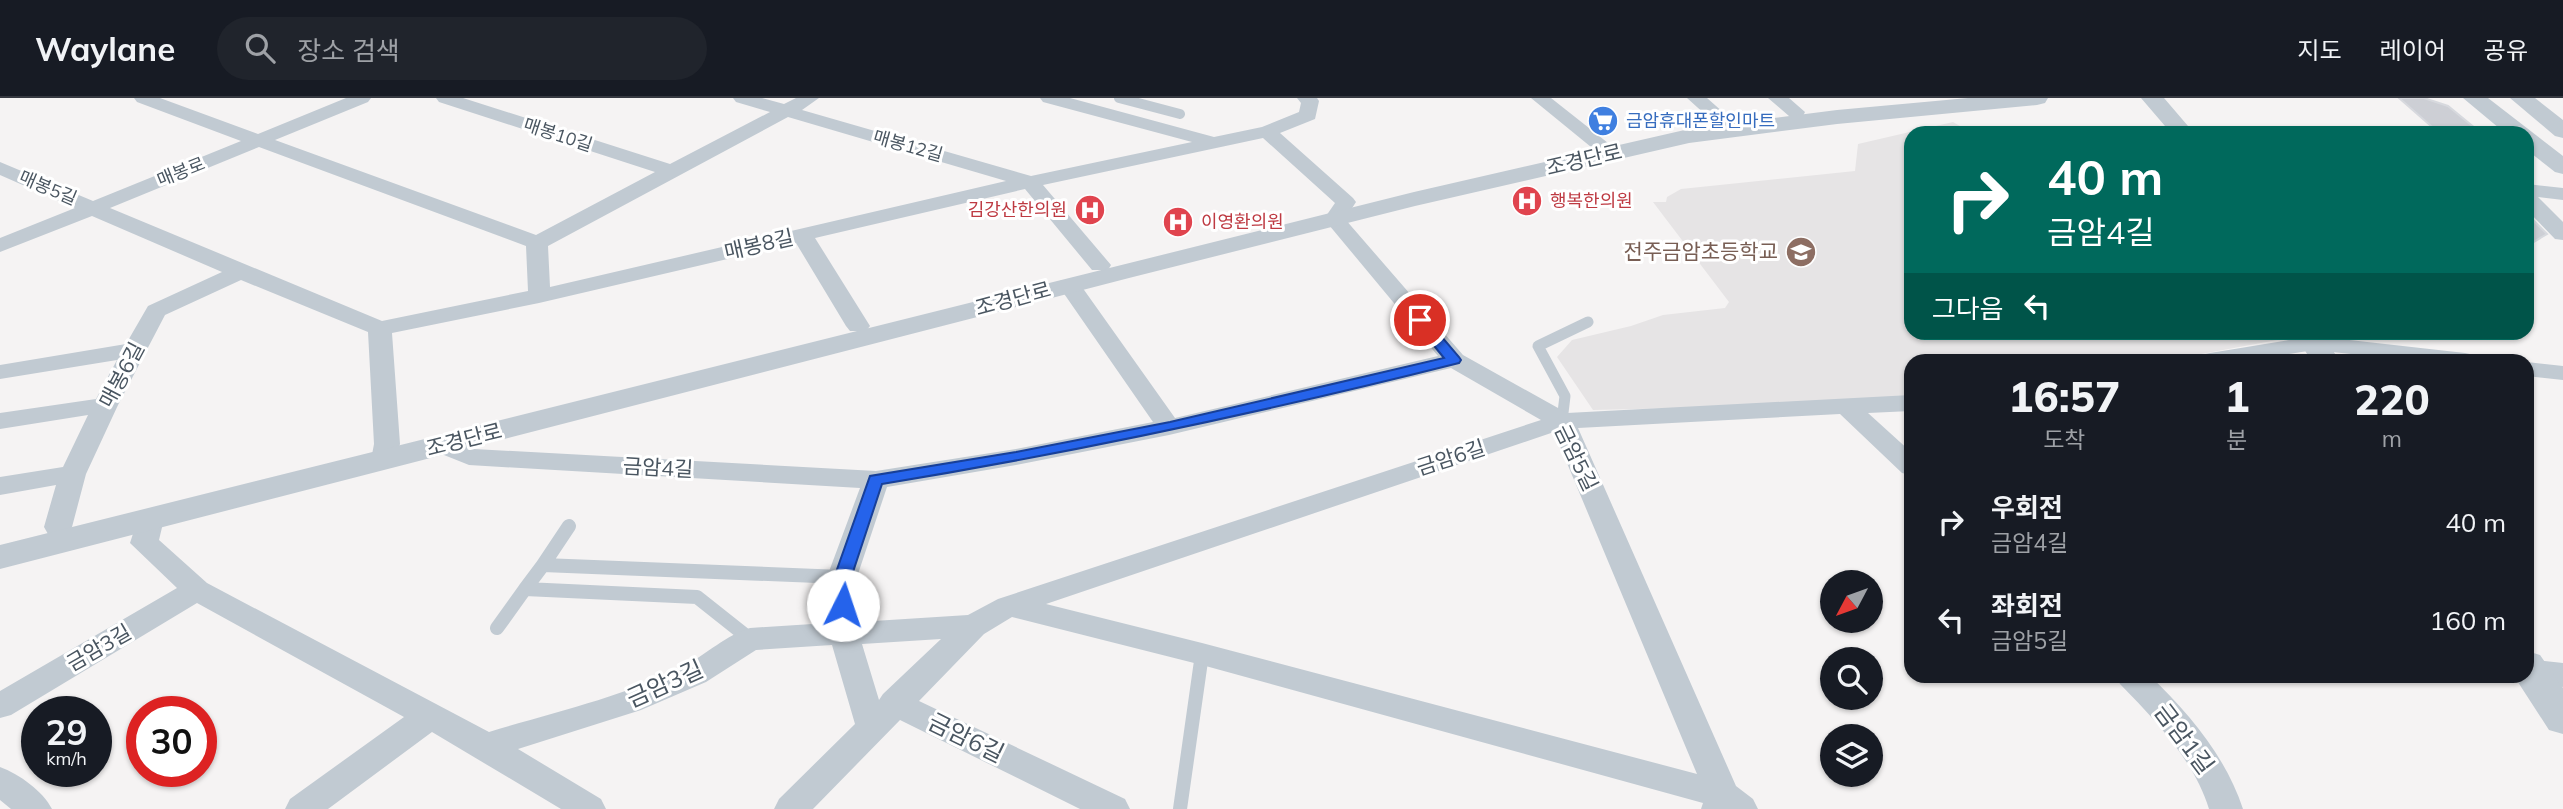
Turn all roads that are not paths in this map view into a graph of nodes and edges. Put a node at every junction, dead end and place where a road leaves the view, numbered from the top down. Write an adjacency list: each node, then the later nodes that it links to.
1 (143, 98): 24 (street)
2 (362, 98): 24 (street, 매봉로)
3 (445, 98): 30 (street, 매봉10길)
4 (742, 98): 17 (street, 매봉12길)
5 (810, 98): 17 (street)
6 (1049, 98): 25 (street)
7 (1119, 98): 18 (lane)
8 (1306, 98): 23 (street, 매봉12길)
9 (1540, 98): 26 (street)
10 (1696, 98): 19 (street)
11 (1937, 98): 16 (street, 조경단로)
12 (2037, 98): 36 (street, 조경단로)
13 (2152, 98): 20 (street)
14 (2474, 98): 21 (street)
15 (2521, 98): 22 (street)
16 (1786, 105): 19 (street, 조경단로)
17 (786, 111): 30 (street); 31 (street, 매봉12길)
18 (1180, 114)
19 (1724, 121): 26 (street, 조경단로)
20 (2177, 126)
21 (2510, 126)
22 (2563, 131)
23 (1267, 132): 25 (street, 매봉12길); 36 (street, 금암5길)
24 (257, 141): 35 (street, 매봉로); 39 (street)
25 (1211, 142): 31 (street, 매봉12길)
26 (1598, 143): 36 (street, 조경단로)
27 (2534, 144): 28 (street)
28 (2563, 167)
29 (0, 168): 35 (street, 매봉5길)
30 (671, 171): 39 (street)
31 (1030, 182): 38 (street, 매봉8길); 41 (street)
32 (2534, 191): 33 (street)
33 (2563, 194)
34 (2534, 205): 37 (street)
35 (95, 208): 40 (street, 매봉로); 42 (street)
36 (1340, 211): 41 (street, 조경단로); 43 (street, 조경단로); 52 (street, 금암5길)
37 (2563, 234)
38 (802, 235): 44 (street, 매봉8길); 46 (street)
39 (537, 243): 44 (street)
40 (0, 246)
41 (1100, 265): 46 (street, 조경단로)
42 (240, 272): 47 (street); 49 (street, 매봉6길)
43 (1069, 285): 61 (street); 62 (street, 조경단로)
44 (539, 296): 47 (street)
45 (1588, 322): 60 (lane)
46 (858, 326): 63 (street, 조경단로)
47 (380, 328): 63 (street)
48 (2315, 345): 50 (street); 51 (street)
49 (135, 350): 54 (street); 57 (street, 매봉6길)
50 (2252, 354)
51 (2405, 354)
52 (1454, 360): 60 (street, 금암5길); 61 (street, 금암4길)
53 (2534, 370): 55 (street)
54 (0, 372)
55 (2563, 373)
56 (1904, 403): 58 (street, 금암6길)
57 (105, 405): 59 (street); 65 (street, 매봉6길)
58 (1846, 406): 60 (street, 금암6길); 64 (street)
59 (0, 421)
60 (1562, 421): 77 (street, 금암6길); 92 (street, 금암5길)
61 (1170, 427): 66 (street, 금암4길)
62 (443, 445): 63 (street, 조경단로); 66 (street, 금암4길)
63 (385, 452): 68 (street, 조경단로); 70 (street, 조경단로)
64 (1904, 460)
65 (73, 474): 67 (street); 70 (street, 매봉6길)
66 (876, 480): 74 (street)
67 (0, 486)
68 (150, 519): 72 (street, 조경단로); 76 (street)
69 (569, 526): 73 (lane)
70 (58, 527): 71 (street, 조경단로)
71 (0, 542)
72 (0, 557)
73 (542, 565): 74 (lane); 75 (lane)
74 (842, 578): 80 (street)
75 (525, 589): 79 (lane); 81 (lane)
76 (197, 590): 86 (street, 금암3길); 87 (street)
77 (1009, 606): 78 (street, 금암6길); 82 (street)
78 (972, 626): 80 (street, 금암3길); 85 (street, 금암6길)
79 (496, 628)
80 (843, 632): 81 (street, 금암3길); 89 (street)
81 (750, 639): 90 (street, 금암3길)
82 (1202, 654): 92 (street, 금암5길); 98 (lane)
83 (2537, 671): 88 (street)
84 (2138, 683): 99 (street, 금암1길)
85 (894, 703): 89 (street, 금암6길); 97 (street, 금암6길)
86 (0, 706)
87 (428, 717): 90 (street); 94 (street)
88 (2563, 719)
89 (872, 728): 96 (street, 금암6길)
90 (485, 746): 95 (street)
91 (0, 781): 93 (street)
92 (1727, 804)
93 (35, 809)
94 (302, 809)
95 (589, 809)
96 (791, 809)
97 (1113, 809)
98 (1180, 809)
99 (2226, 809)

